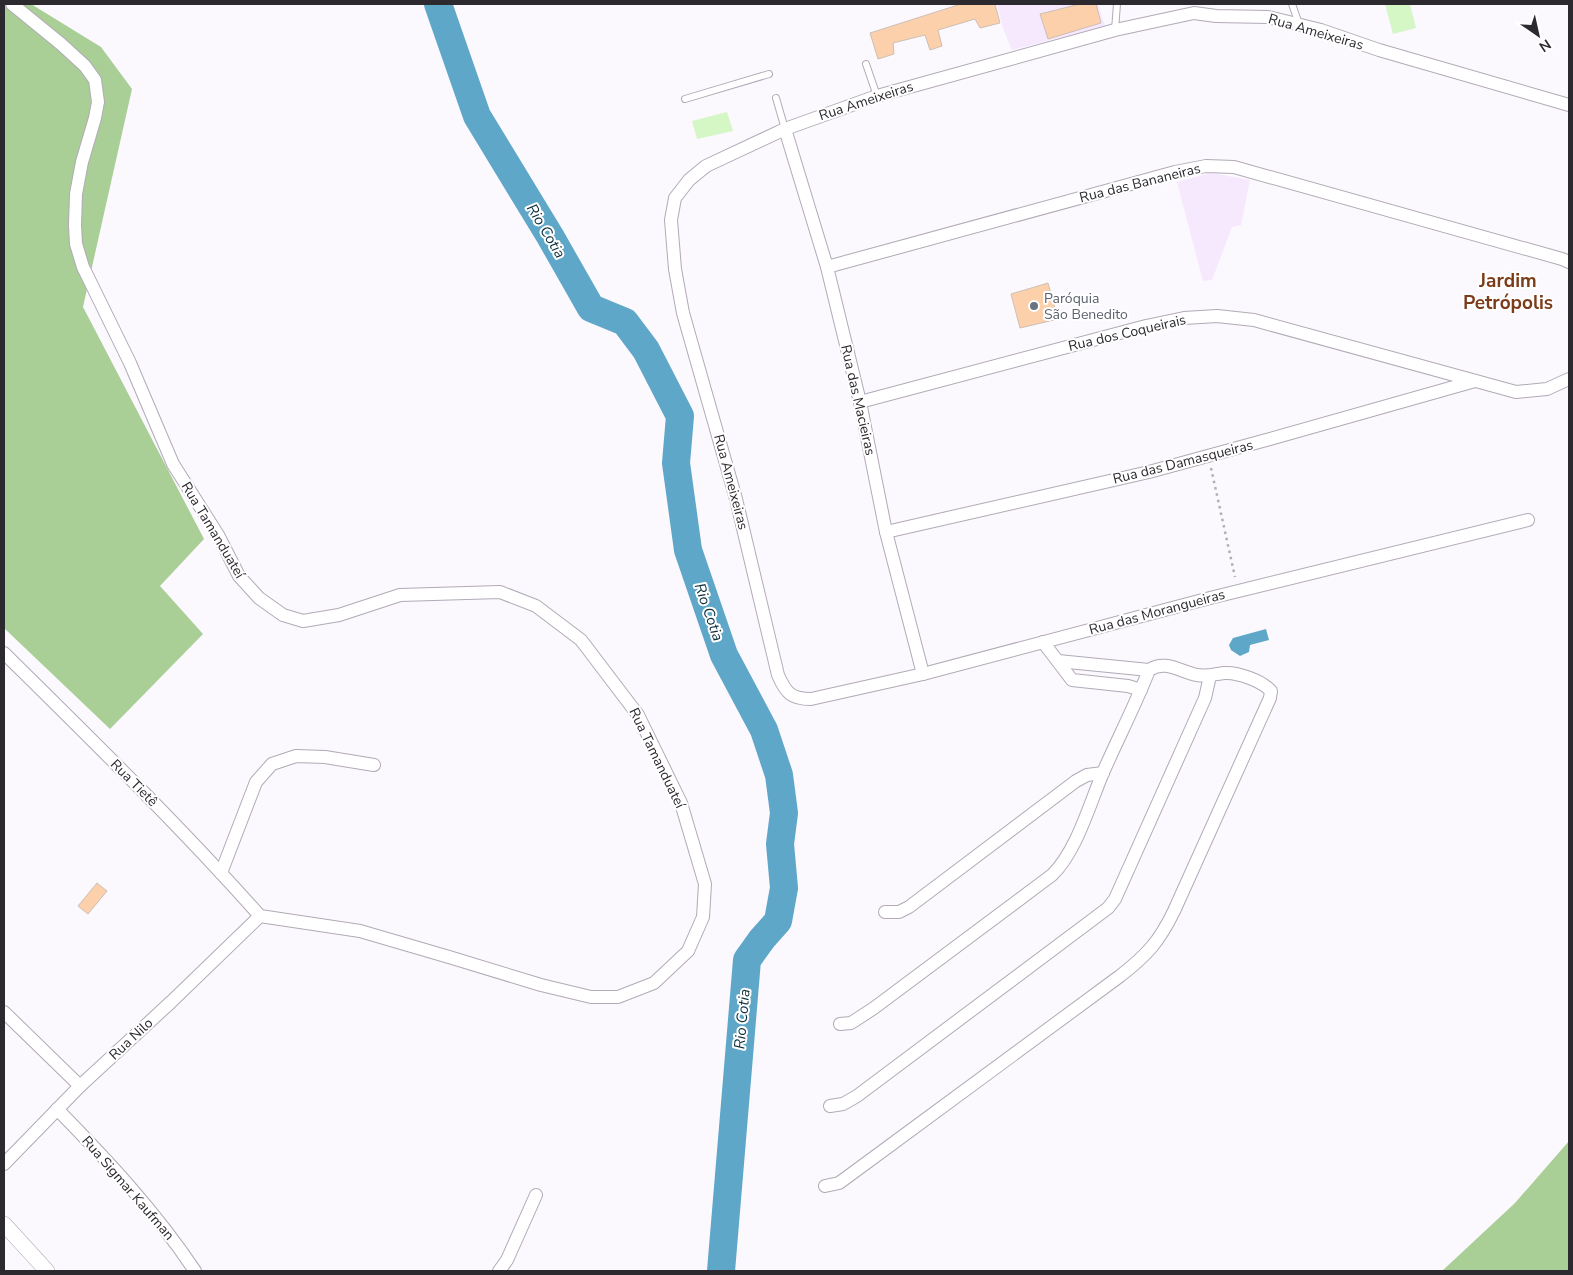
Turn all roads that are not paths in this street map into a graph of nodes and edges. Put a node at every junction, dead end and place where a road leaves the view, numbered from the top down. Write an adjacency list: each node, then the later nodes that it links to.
1 (12, 4): 35 (street, Rua Tamanduateí)
2 (1117, 4): 6 (lane)
3 (1292, 4): 5 (lane)
4 (1194, 8): 5 (street, Rua Ameixeiras); 6 (street, Rua Ameixeiras)
5 (1300, 25): 12 (street, Rua Ameixeiras)
6 (1115, 30): 9 (street, Rua Ameixeiras)
7 (866, 64): 9 (lane)
8 (768, 74): 11 (lane)
9 (877, 96): 13 (street, Rua Ameixeiras)
10 (776, 98): 13 (lane)
11 (685, 99)
12 (1569, 105)
13 (785, 129): 15 (street, Rua das Macieiras); 30 (street, Rua Ameixeiras)
14 (1569, 262): 15 (street, Rua das Bananeiras)
15 (826, 267): 18 (street, Rua das Macieiras)
16 (1569, 378): 17 (street, Rua dos Coqueirais)
17 (1476, 381): 18 (street, Rua dos Coqueirais); 20 (street, Rua das Damasqueiras)
18 (860, 402): 20 (street, Rua das Macieiras)
19 (1528, 520): 21 (street, Rua das Morangueiras)
20 (886, 532): 26 (street, Rua das Macieiras)
21 (1042, 642): 23 (street); 26 (street, Rua das Morangueiras)
22 (4, 653): 33 (street, Rua Tietê)
23 (1058, 661): 24 (street); 28 (street)
24 (1108, 665): 25 (street); 28 (street)
25 (1149, 670): 27 (street); 29 (street)
26 (923, 674): 30 (street, Rua das Morangueiras)
27 (1210, 676): 39 (street); 42 (street)
28 (1107, 684): 29 (street)
29 (1141, 690): 32 (street)
30 (787, 693)
31 (374, 765): 33 (street)
32 (1102, 774): 34 (street); 37 (street)
33 (221, 872): 35 (street, Rua Tietê)
34 (885, 912)
35 (260, 916): 38 (street, Rua Nilo)
36 (4, 1012): 38 (street)
37 (840, 1024)
38 (80, 1086): 40 (street, Rua Nilo)
39 (830, 1106)
40 (57, 1109): 41 (street, Rua Nilo); 46 (street, Rua Sigmar Kaufman)
41 (4, 1164)
42 (825, 1186)
43 (536, 1195): 47 (street)
44 (4, 1224): 45 (street)
45 (47, 1271)
46 (195, 1271)
47 (499, 1271)

